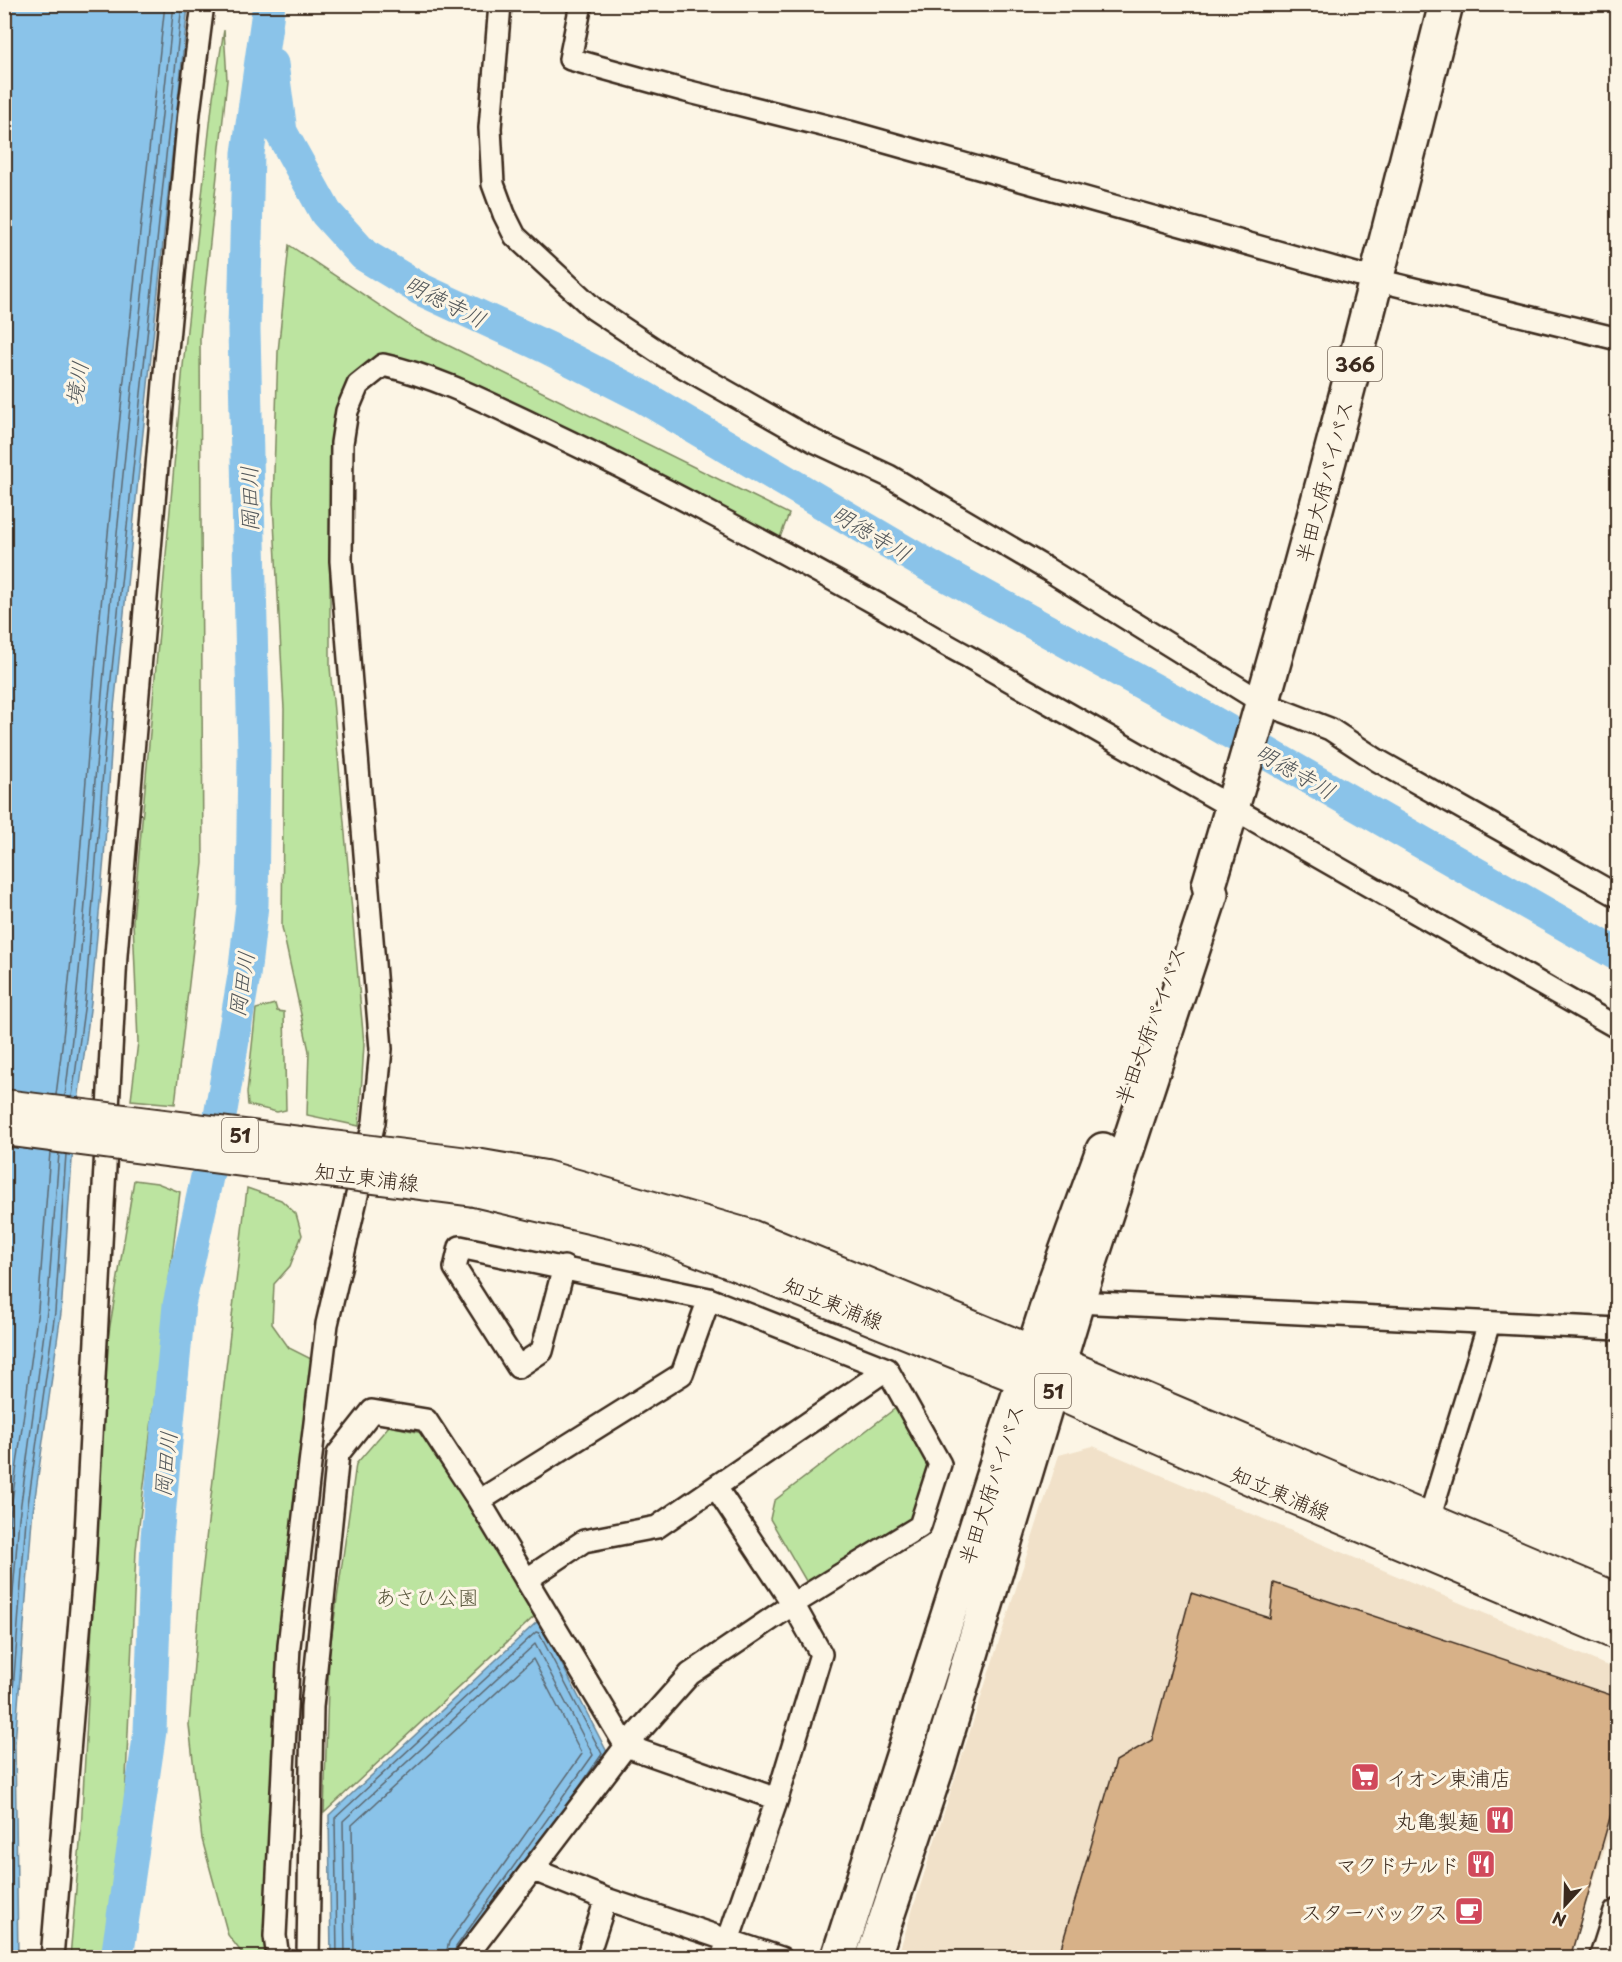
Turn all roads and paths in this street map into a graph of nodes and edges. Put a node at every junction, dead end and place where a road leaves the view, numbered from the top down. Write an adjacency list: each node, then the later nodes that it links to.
1 (203, 4): 35 (street)
2 (500, 4): 7 (street)
3 (581, 4): 5 (street)
4 (1446, 4): 5 (highway, 半田大府パイパス / 366)
5 (1377, 280): 6 (street); 7 (highway, 半田大府パイパス / 366)
6 (1617, 339)
7 (1260, 712): 8 (highway, 半田大府パイパス / 366); 10 (street)
8 (1236, 794): 9 (highway, 半田大府パイパス / 366); 11 (street); 36 (street)
9 (1209, 885): 17 (highway, 半田大府パイパス / 366); 21 (highway, 半田大府パイパス / 366)
10 (1617, 896)
11 (1617, 1028)
12 (4, 1106): 14 (main road, 知立東浦線 / 51, bridge)
13 (4, 1129): 14 (main road, 知立東浦線 / 51, bridge)
14 (475, 1177): 21 (main road, 知立東浦線 / 51)
15 (564, 1267): 15 (street); 16 (street)
16 (709, 1299): 20 (street); 23 (street)
17 (1077, 1302): 18 (street); 21 (highway, 半田大府パイパス / 366)
18 (1489, 1323): 19 (street); 24 (street)
19 (1617, 1329)
20 (887, 1369): 22 (street); 27 (street)
21 (1042, 1371): 24 (main road, 知立東浦線 / 51); 28 (main road, 知立東浦線 / 51); 41 (highway, 半田大府パイパス / 366); 42 (highway, 半田大府パイパス / 366)
22 (717, 1489): 25 (street); 27 (street)
23 (479, 1501): 25 (street); 37 (street)
24 (1429, 1520): 26 (main road, 知立東浦線 / 51)
25 (526, 1580): 29 (street)
26 (1617, 1600)
27 (793, 1604): 29 (street); 30 (street)
28 (1617, 1634)
29 (626, 1746): 30 (street); 31 (street)
30 (777, 1799): 34 (street)
31 (534, 1870): 32 (street); 38 (street)
32 (606, 1899): 34 (street); 39 (street)
33 (1617, 1914): 43 (street)
34 (725, 1948): 40 (street)
35 (52, 1958)
36 (278, 1958)
37 (310, 1958)
38 (465, 1958)
39 (587, 1958)
40 (781, 1958)
41 (838, 1958)
42 (873, 1958)
43 (1604, 1958)

